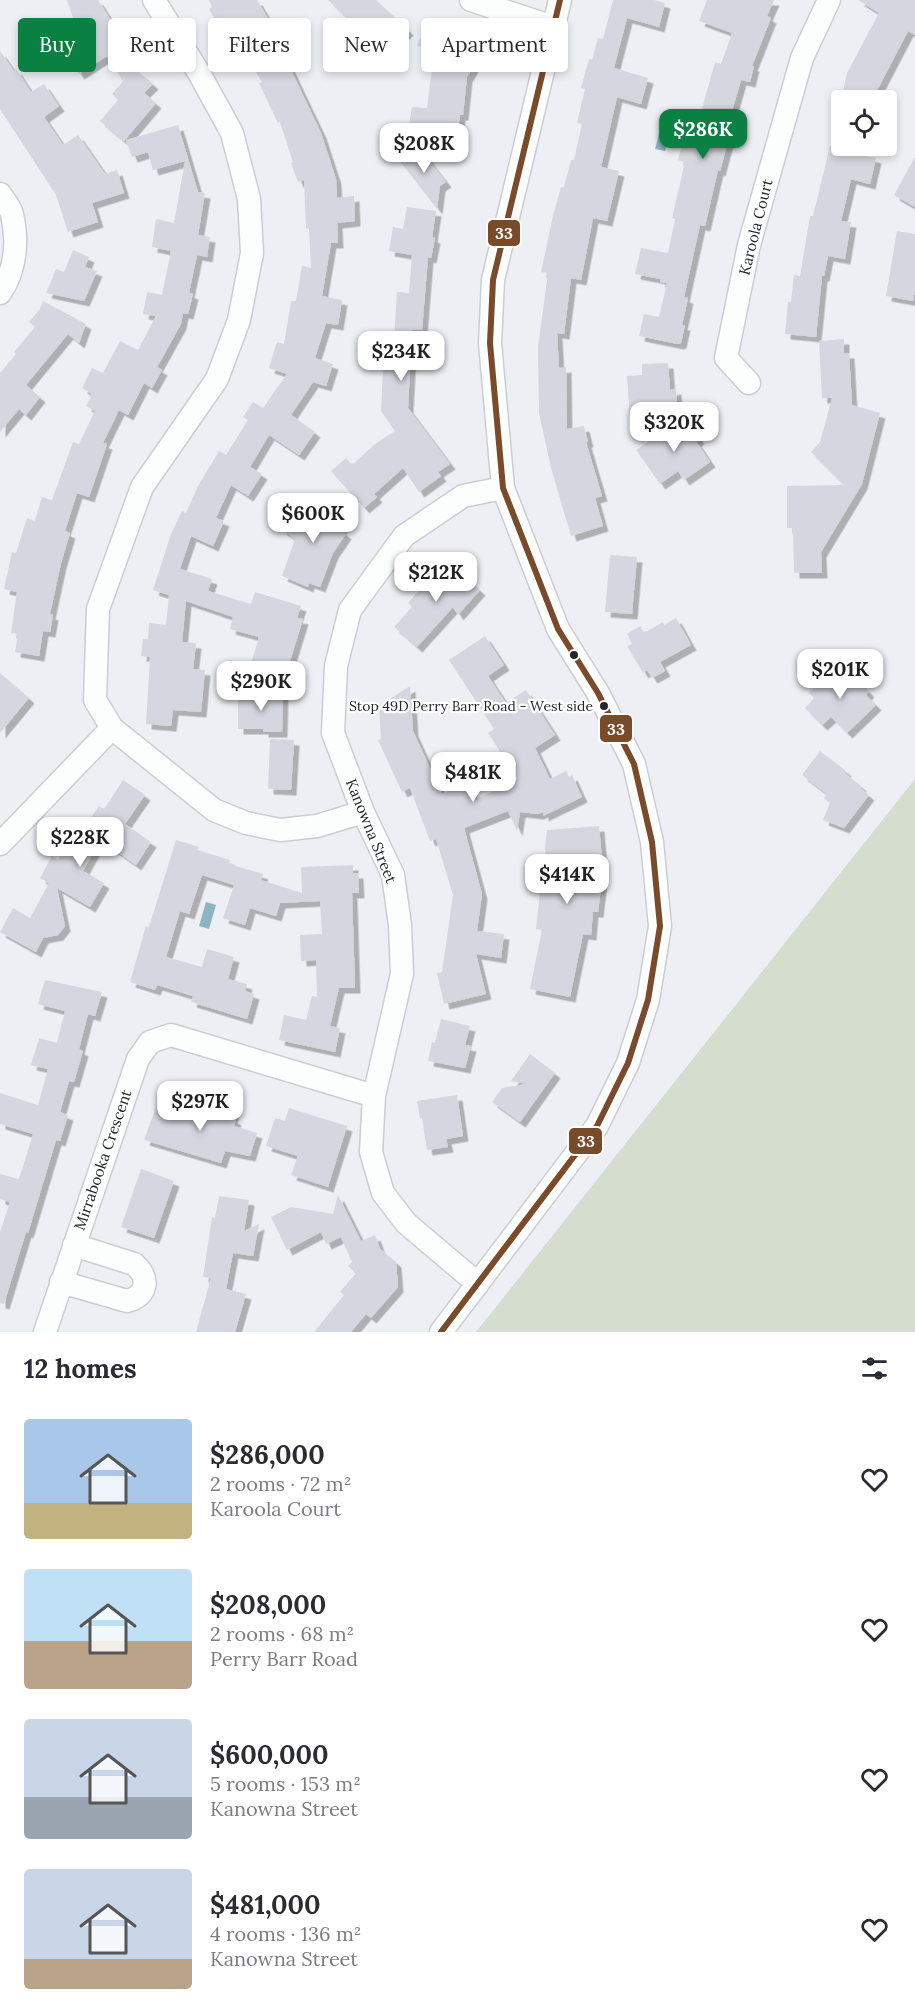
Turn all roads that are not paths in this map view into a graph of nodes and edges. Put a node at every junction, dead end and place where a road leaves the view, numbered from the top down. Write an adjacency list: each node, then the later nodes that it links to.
1 (154, 0): 12 (street)
2 (471, 0): 5 (street)
3 (560, 0): 6 (street)
4 (829, 0): 10 (street, Karoola Court)
5 (526, 18)
6 (555, 18)
7 (542, 72): 11 (street)
8 (0, 194): 9 (street)
9 (0, 293)
10 (749, 383)
11 (503, 488): 13 (street, Kanowna Street); 18 (street)
12 (112, 728): 13 (street); 14 (street)
13 (363, 812): 15 (street, Kanowna Street)
14 (0, 844)
15 (374, 1096): 16 (street, Mirrabooka Crescent); 18 (street, Kanowna Street)
16 (74, 1245): 17 (street, Mirrabooka Crescent); 17 (street)
17 (62, 1282): 19 (street, Mirrabooka Crescent)
18 (478, 1284): 20 (street)
19 (45, 1332)
20 (441, 1332)

